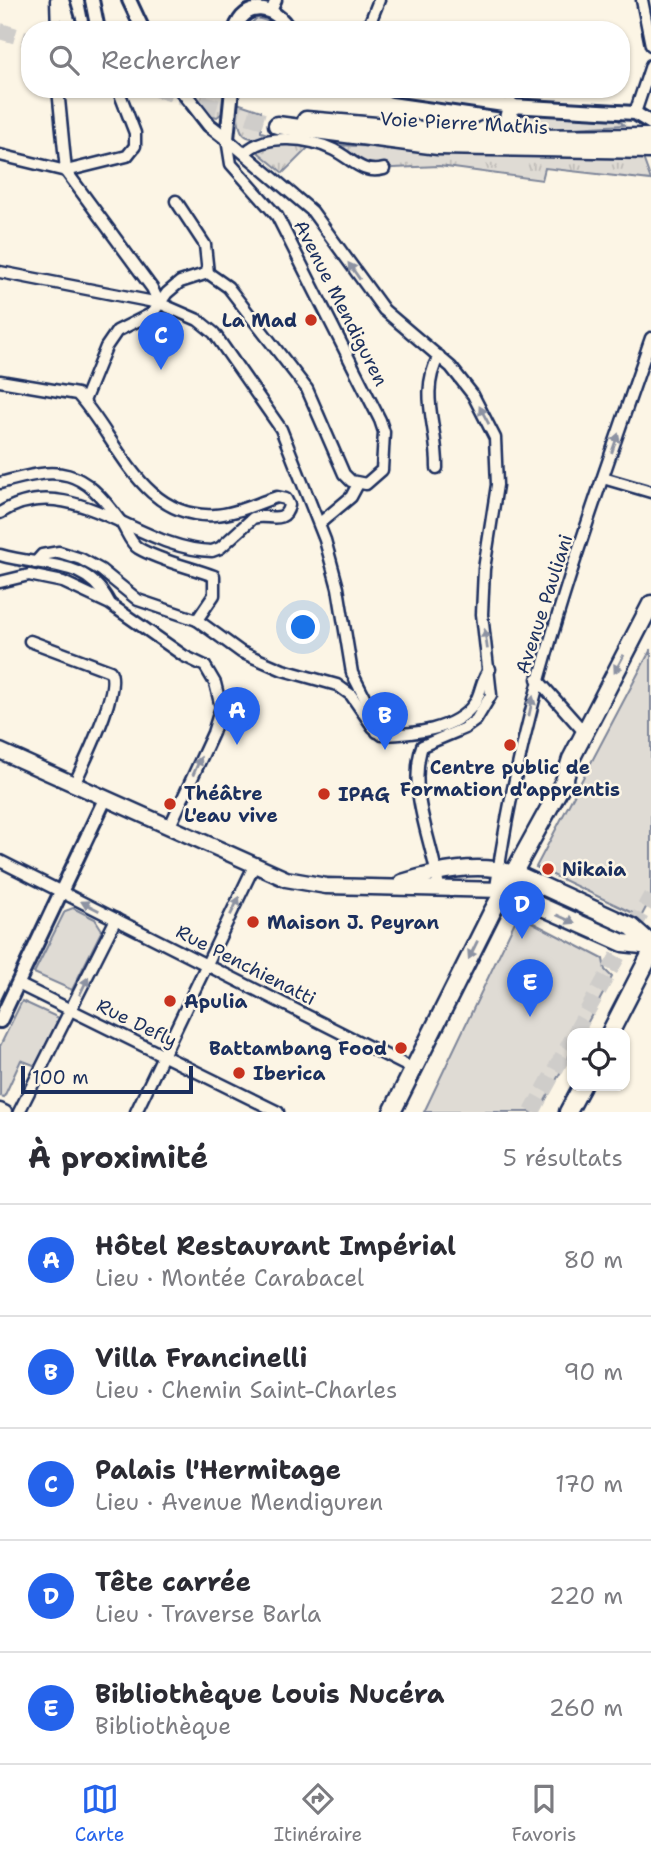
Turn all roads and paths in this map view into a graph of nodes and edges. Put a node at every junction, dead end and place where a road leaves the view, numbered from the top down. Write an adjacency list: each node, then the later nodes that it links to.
1 (55, 0): 8 (street)
2 (62, 0): 9 (street)
3 (92, 0): 10 (street)
4 (129, 0): 11 (street)
5 (379, 0): 14 (street)
6 (642, 0): 15 (street)
7 (274, 4): 12 (street); 13 (street)
8 (56, 21)
9 (68, 21)
10 (96, 21)
11 (139, 21)
12 (238, 21)
13 (284, 21)
14 (371, 21)
15 (651, 45)
16 (651, 65): 23 (street)
17 (59, 98): 30 (street)
18 (121, 98): 30 (street)
19 (188, 98): 25 (street)
20 (231, 98): 25 (street)
21 (455, 98): 22 (street)
22 (511, 106): 23 (street); 24 (main road)
23 (646, 118)
24 (455, 134): 26 (main road, Voie Pierre Mathis); 26 (main road, Voie Pierre Mathis)
25 (227, 139): 27 (street); 42 (street, Avenue Mendiguren)
26 (644, 144)
27 (245, 153): 29 (street); 36 (street, one-way to 27)
28 (0, 155): 30 (street)
29 (384, 169)
30 (66, 171): 34 (street)
31 (176, 201): 33 (street)
32 (0, 272): 34 (street)
33 (208, 273): 34 (street); 42 (street)
34 (159, 303): 38 (street); 45 (street)
35 (651, 338): 40 (street, Avenue Pauliani, one-way to 35)
36 (439, 356): 39 (street); 54 (street, one-way to 36)
37 (0, 381): 38 (street)
38 (85, 401): 46 (street)
39 (437, 468)
40 (603, 478): 43 (street); 55 (street, Avenue Pauliani)
41 (0, 483): 46 (street)
42 (358, 484): 45 (street, Avenue Mendiguren)
43 (651, 492)
44 (0, 513): 46 (street)
45 (320, 523): 56 (street)
46 (123, 525): 52 (street)
47 (0, 555): 48 (street)
48 (35, 563): 50 (street); 52 (street)
49 (0, 582): 50 (street)
50 (110, 604): 61 (street, one-way to 50)
51 (651, 604): 57 (main road, one-way to 57)
52 (197, 620): 56 (street)
53 (30, 641): 59 (street)
54 (490, 669): 56 (street); 65 (street)
55 (537, 679): 57 (street); 64 (street, Avenue Pauliani, one-way to 55)
56 (377, 732)
57 (584, 732): 64 (main road)
58 (0, 751): 59 (main road)
59 (74, 785): 60 (main road)
60 (105, 799): 61 (main road); 69 (street)
61 (169, 828): 63 (main road)
62 (0, 860): 69 (street, Rue Penchienatti)
63 (254, 866): 66 (main road); 73 (street, one-way to 63)
64 (506, 871): 65 (main road); 68 (main road); 71 (main road)
65 (437, 872): 66 (main road); 67 (street)
66 (388, 886): 67 (main road)
67 (439, 888): 68 (main road)
68 (500, 889): 71 (main road, one-way to 71); 79 (main road, one-way to 79)
69 (62, 892): 70 (street, Rue Penchienatti, one-way to 69); 74 (street)
70 (117, 919): 73 (street, Rue Penchienatti); 75 (street, one-way to 70)
71 (651, 945)
72 (651, 953): 77 (main road)
73 (207, 965): 78 (street); 79 (street, Rue Penchienatti)
74 (18, 984): 75 (street, Rue Defly); 76 (street)
75 (71, 1010): 78 (street, Rue Defly); 83 (street)
76 (0, 1021)
77 (613, 1028)
78 (163, 1056): 84 (street); 85 (street, Rue Defly)
79 (413, 1069): 86 (main road)
80 (579, 1091): 87 (main road)
81 (0, 1109): 82 (street)
82 (6, 1112)
83 (19, 1112)
84 (136, 1112)
85 (278, 1112)
86 (392, 1112)
87 (568, 1112)

